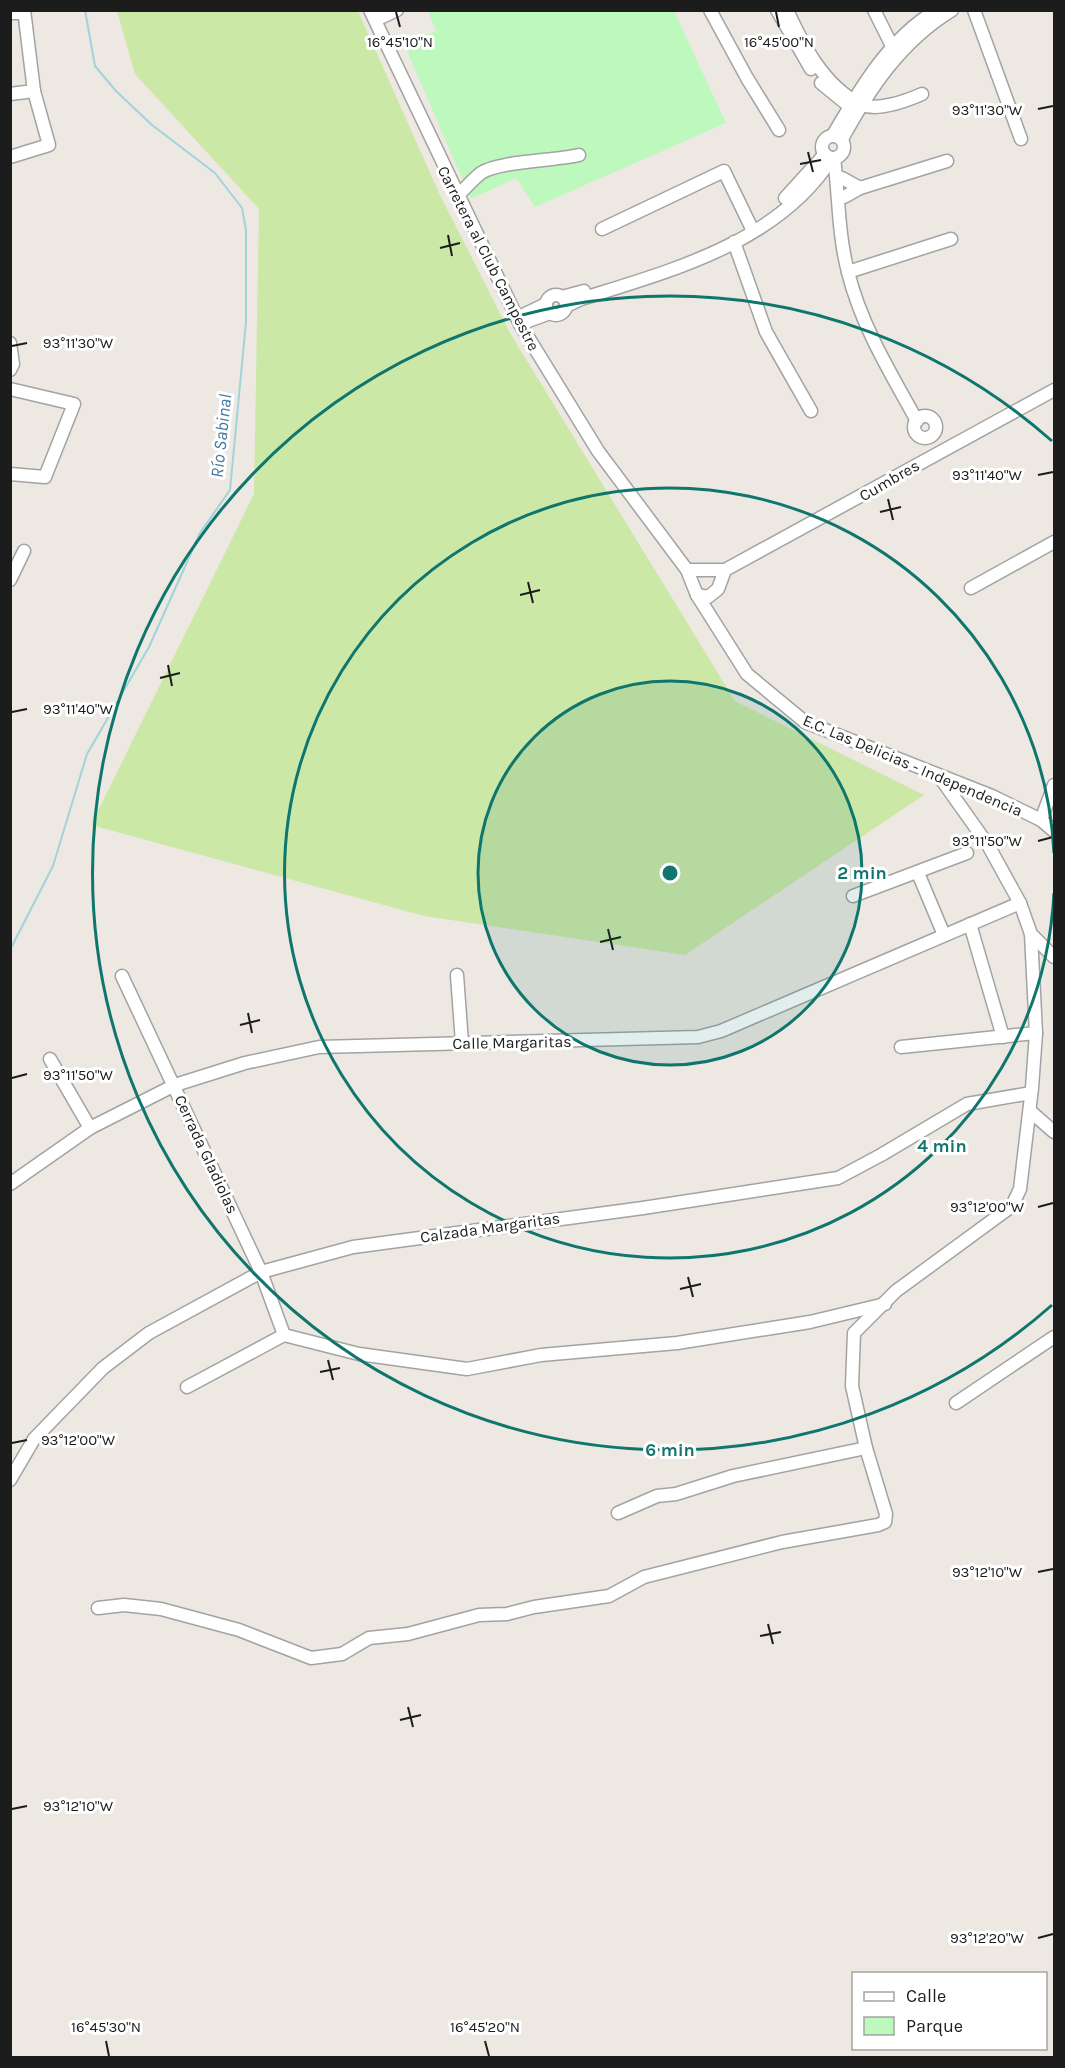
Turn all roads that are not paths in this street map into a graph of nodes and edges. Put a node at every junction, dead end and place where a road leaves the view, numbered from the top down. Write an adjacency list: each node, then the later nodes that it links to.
1 (370, 10): 17 (street, Carretera al Club Campestre)
2 (397, 10): 12 (street)
3 (711, 10): 19 (street)
4 (777, 10): 18 (street)
5 (787, 10): 18 (street)
6 (874, 10): 13 (street)
7 (936, 10): 13 (street)
8 (952, 10): 13 (street)
9 (974, 10): 21 (street)
10 (24, 12): 11 (street); 14 (street)
11 (10, 13)
12 (381, 14): 17 (street)
13 (894, 51): 18 (street)
14 (34, 91): 15 (street); 24 (street)
15 (10, 94)
16 (922, 94): 18 (street)
17 (413, 104): 28 (street, Carretera al Club Campestre)
18 (855, 106): 20 (street)
19 (779, 130)
20 (838, 137): 23 (street); 23 (street)
21 (1021, 139)
22 (579, 154): 28 (street)
23 (833, 156): 26 (street); 30 (street); 34 (street)
24 (10, 157)
25 (947, 161): 27 (street)
26 (842, 178): 27 (street); 29 (street)
27 (860, 188): 29 (street)
28 (457, 196): 36 (street, Carretera al Club Campestre)
29 (844, 197): 34 (street)
30 (752, 228): 31 (street); 33 (street); 35 (street)
31 (602, 229)
32 (951, 239): 34 (street)
33 (734, 242): 35 (street); 41 (street)
34 (851, 271): 42 (street)
35 (564, 301): 36 (street)
36 (518, 321): 48 (street, Carretera al Club Campestre)
37 (10, 343): 38 (street)
38 (10, 370)
39 (10, 389): 45 (street)
40 (1054, 390): 44 (street, Cumbres)
41 (811, 411)
42 (920, 419): 43 (street); 43 (street)
43 (927, 437): 44 (street)
44 (935, 453): 49 (street, Cumbres)
45 (10, 474)
46 (1054, 542): 51 (street)
47 (24, 551): 50 (street)
48 (687, 570): 49 (street, Cumbres); 52 (street, Carretera al Club Campestre)
49 (725, 570): 52 (street)
50 (10, 580)
51 (971, 588)
52 (697, 595): 53 (street, Carretera al Club Campestre)
53 (747, 674): 54 (street, E.C. Las Delicias - Independencia)
54 (939, 776): 56 (street, E.C. Las Delicias - Independencia); 61 (street)
55 (1054, 785): 56 (street)
56 (1041, 820): 57 (street, E.C. Las Delicias - Independencia)
57 (1054, 831)
58 (967, 853): 59 (street)
59 (918, 873): 60 (street); 64 (street)
60 (853, 896)
61 (1020, 903): 62 (street, Calle Margaritas); 63 (street)
62 (970, 924): 64 (street, Calle Margaritas); 69 (street)
63 (1031, 934): 65 (street); 68 (street)
64 (944, 935): 70 (street, Calle Margaritas)
65 (1054, 957)
66 (457, 975): 70 (street)
67 (122, 976): 73 (street, Cerrada Gladiolas)
68 (1036, 1033): 69 (street); 74 (street)
69 (1003, 1036): 71 (street)
70 (462, 1043): 73 (street, Calle Margaritas)
71 (901, 1047)
72 (50, 1059): 76 (street)
73 (175, 1085): 76 (street, Calle Margaritas); 79 (street, Cerrada Gladiolas)
74 (1031, 1093): 75 (street); 79 (street, Calzada Margaritas)
75 (1029, 1111): 77 (street); 80 (street)
76 (90, 1128): 78 (street, Calle Margaritas)
77 (1054, 1132)
78 (10, 1184)
79 (261, 1272): 81 (street, Cerrada Gladiolas); 86 (street, Calzada Margaritas)
80 (885, 1304): 81 (street); 85 (street)
81 (284, 1335): 83 (street)
82 (1054, 1337): 84 (street)
83 (187, 1387)
84 (956, 1403)
85 (866, 1448): 87 (street); 88 (street)
86 (10, 1480)
87 (618, 1513)
88 (98, 1608)

